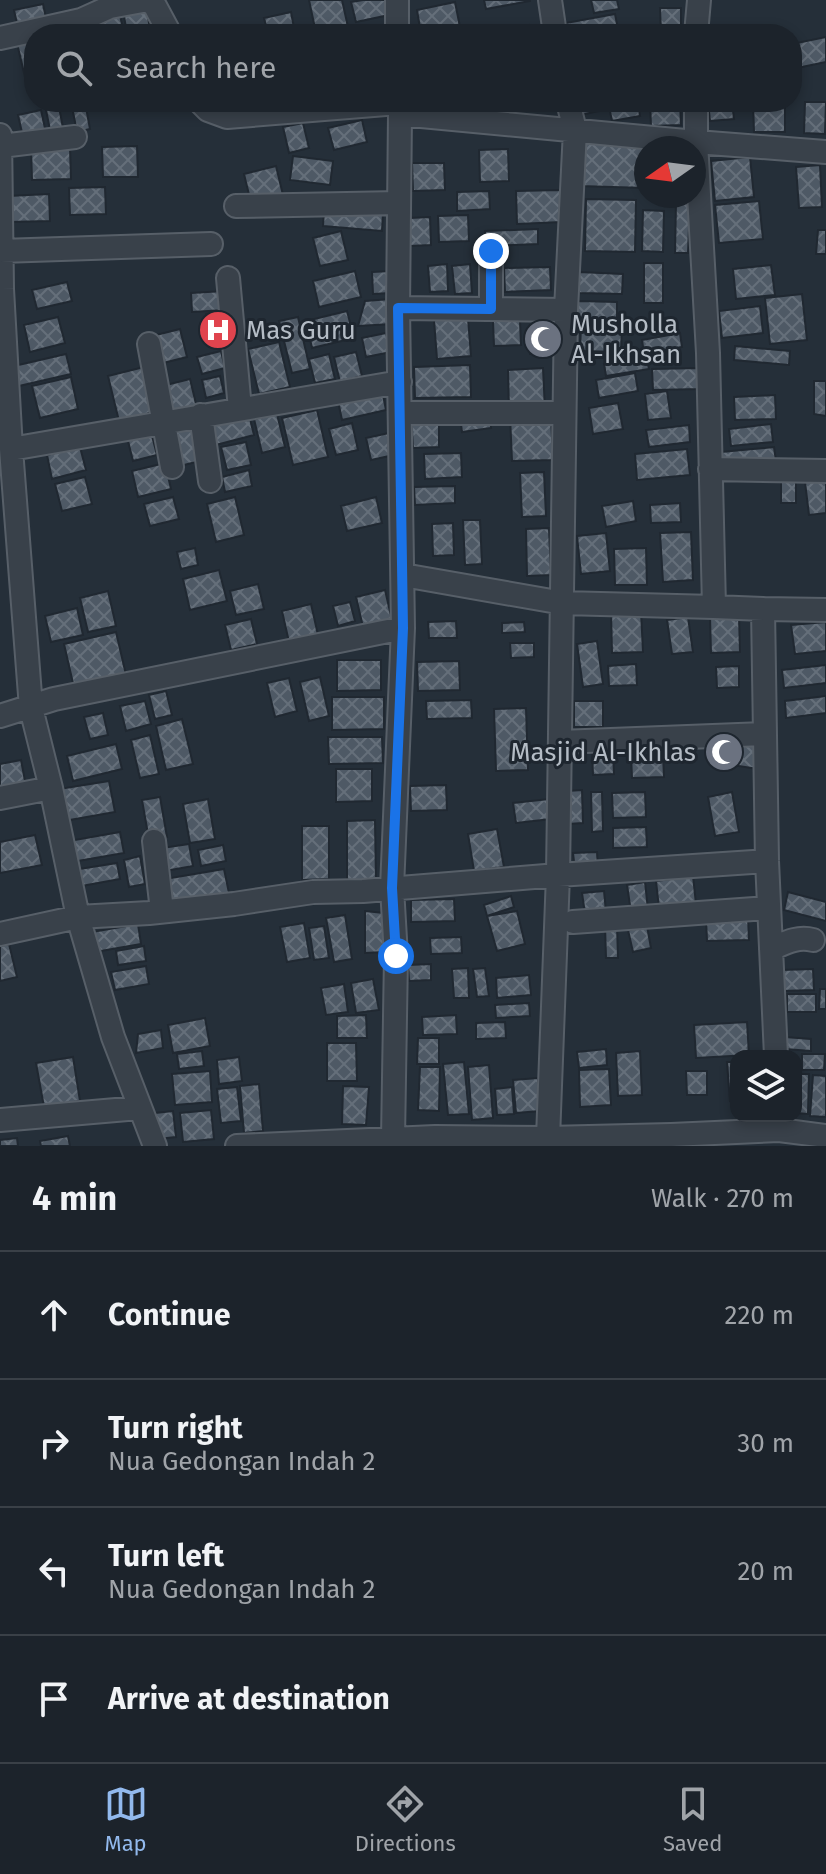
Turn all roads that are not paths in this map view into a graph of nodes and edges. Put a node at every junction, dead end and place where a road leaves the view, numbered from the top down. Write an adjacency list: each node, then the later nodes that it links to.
1 (397, 0): 6 (street)
2 (550, 0): 7 (street)
3 (699, 0): 8 (street)
4 (63, 24): 5 (street)
5 (165, 24)
6 (397, 24)
7 (554, 24)
8 (697, 24)
9 (24, 33): 10 (street)
10 (0, 38)
11 (213, 112): 12 (street)
12 (305, 112)
13 (398, 112): 25 (street)
14 (442, 112): 17 (street)
15 (570, 112): 17 (street)
16 (696, 112): 20 (street)
17 (575, 130): 19 (street); 35 (street)
18 (0, 135): 23 (street)
19 (636, 136)
20 (696, 136)
21 (75, 137): 23 (street)
22 (706, 143): 24 (street)
23 (1, 146): 29 (street)
24 (826, 152)
25 (399, 203): 26 (street); 33 (street)
26 (236, 206)
27 (700, 208): 46 (street)
28 (211, 244): 29 (street)
29 (1, 251): 32 (street)
30 (491, 251): 34 (street)
31 (228, 278): 39 (street)
32 (1, 290): 37 (street)
33 (398, 308): 34 (street); 38 (street)
34 (491, 309): 35 (street)
35 (566, 310): 41 (street)
36 (149, 344): 43 (street)
37 (4, 378): 44 (street)
38 (400, 382): 39 (street); 40 (street)
39 (240, 409): 42 (street)
40 (400, 413): 41 (street); 50 (street)
41 (564, 413): 51 (street)
42 (201, 415): 43 (street); 48 (street)
43 (165, 422): 44 (street); 45 (street)
44 (11, 449): 49 (street)
45 (172, 467)
46 (710, 469): 47 (street); 52 (street)
47 (826, 471)
48 (210, 481)
49 (8, 512): 56 (street)
50 (403, 575): 51 (street); 55 (street)
51 (563, 603): 52 (street); 59 (street)
52 (714, 607): 53 (street)
53 (763, 609): 54 (street); 58 (street)
54 (826, 610)
55 (403, 628): 56 (street); 65 (street)
56 (31, 708): 57 (street); 60 (street)
57 (0, 716)
58 (764, 734): 59 (street); 63 (street)
59 (560, 742): 64 (street)
60 (51, 788): 61 (street); 68 (street)
61 (0, 798)
62 (154, 841): 67 (street)
63 (767, 861): 64 (street); 66 (street)
64 (558, 875): 65 (street); 78 (street)
65 (392, 888): 67 (street); 79 (street)
66 (768, 908): 69 (street); 72 (street)
67 (162, 911): 68 (street)
68 (78, 917): 70 (street); 74 (street)
69 (573, 922)
70 (0, 934)
71 (813, 940): 72 (street)
72 (771, 949): 73 (street)
73 (776, 1050)
74 (139, 1108): 75 (street); 80 (street)
75 (0, 1120)
76 (779, 1123): 77 (street); 78 (street)
77 (826, 1136)
78 (548, 1138): 79 (street)
79 (393, 1139): 81 (street)
80 (155, 1146)
81 (237, 1146)

